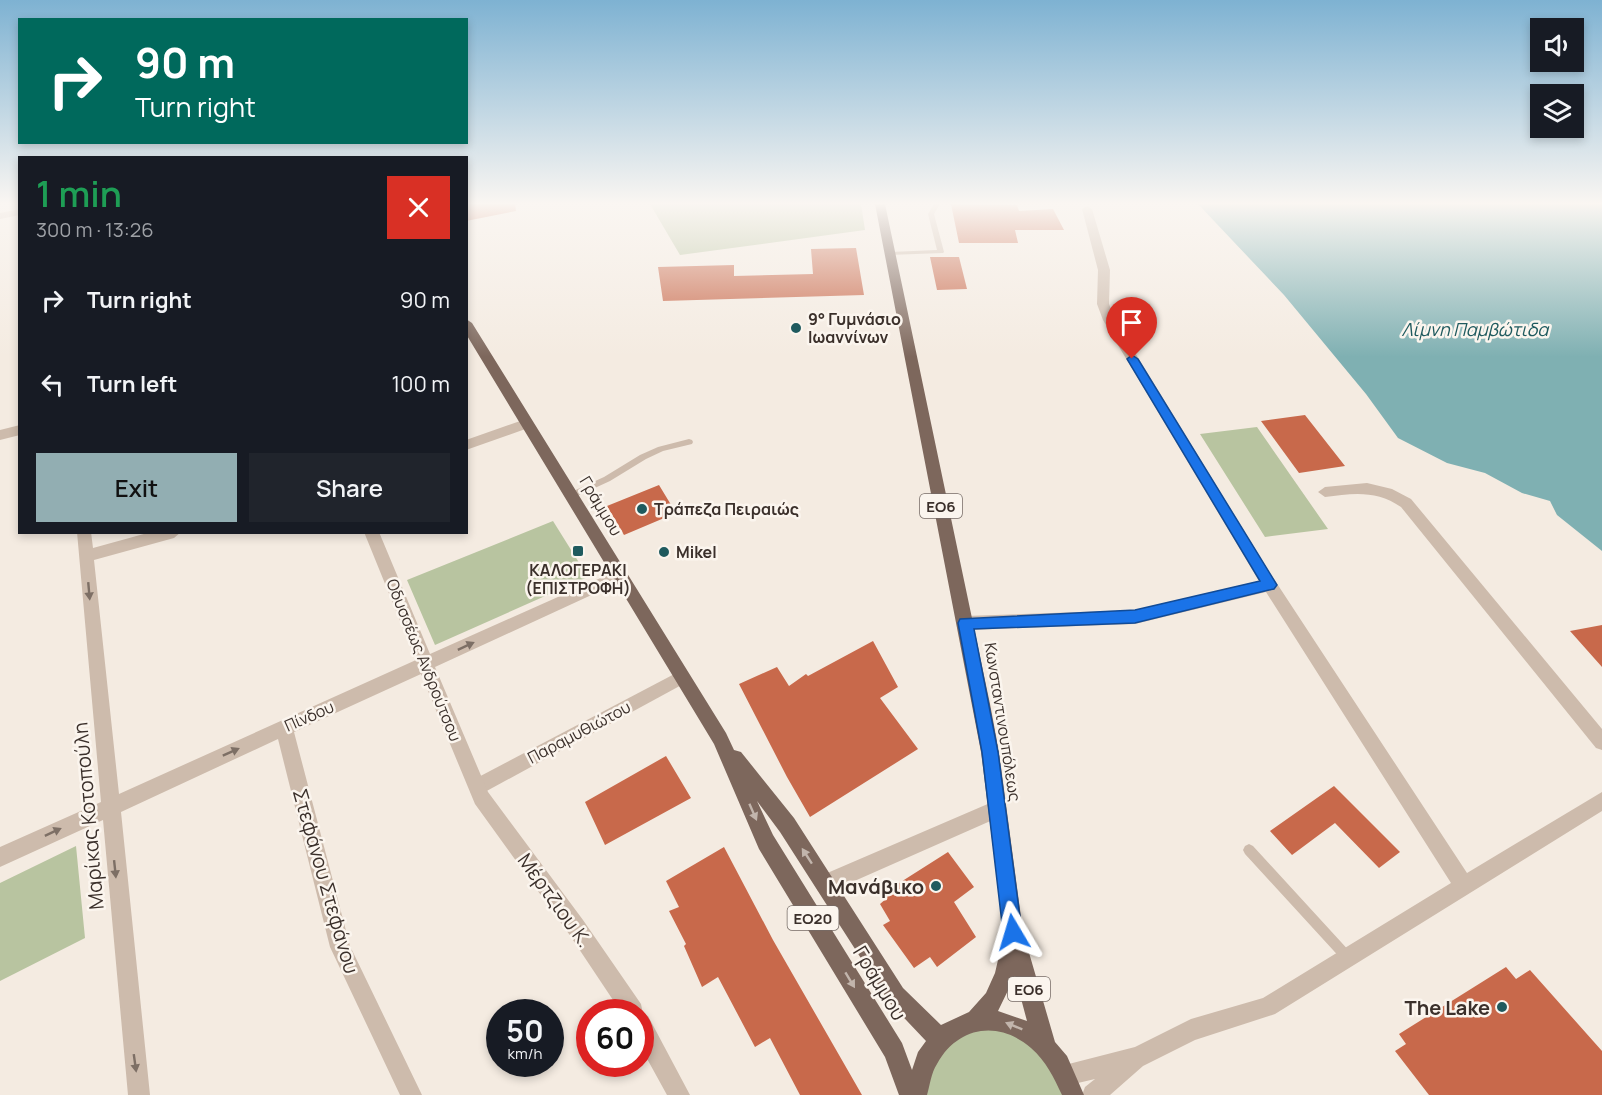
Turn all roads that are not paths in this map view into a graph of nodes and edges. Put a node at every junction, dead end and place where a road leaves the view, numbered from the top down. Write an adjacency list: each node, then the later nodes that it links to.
1 (890, 255): 17 (main road, Κωνσταντινουπόλεως / ΕΟ6)
2 (1100, 255): 16 (street)
3 (468, 326): 4 (main road, Γράμμου / ΕΟ20)
4 (526, 424): 8 (street); 10 (main road, Γράμμου / ΕΟ20)
5 (18, 430): 6 (street)
6 (0, 435)
7 (689, 442): 10 (lane)
8 (468, 444)
9 (1325, 492): 22 (street)
10 (570, 496): 15 (main road, Γράμμου / ΕΟ20)
11 (84, 534): 14 (street, Μαρίκας Κοτοπούλη)
12 (167, 534): 14 (street)
13 (372, 534): 18 (street, Οδυσσέως Ανδρούτσου)
14 (86, 556): 25 (street, Μαρίκας Κοτοπούλη, one-way to 25)
15 (619, 576): 18 (street, Πίνδου, one-way to 15); 19 (main road, Γράμμου / ΕΟ20)
16 (1269, 585): 17 (street); 30 (street)
17 (965, 623): 26 (main road, Κωνσταντινουπόλεως / ΕΟ6)
18 (426, 664): 20 (street, Πίνδου); 23 (street, Οδυσσέως Ανδρούτσου)
19 (682, 677): 21 (main road, Γράμμου / ΕΟ20); 23 (street, Παραμυθιώτου)
20 (284, 728): 25 (street, Πίνδου, one-way to 20); 41 (street, Στεφάνου Στεφάνου)
21 (720, 739): 29 (main road, Γράμμου / ΕΟ20, one-way to 21); 43 (main road, Γράμμου / ΕΟ20, one-way to 43)
22 (1602, 742)
23 (477, 787): 33 (street, Μέρτζιου Κ.)
24 (1602, 801): 30 (street)
25 (109, 806): 28 (street, Πίνδου, one-way to 25); 40 (street, Μαρίκας Κοτοπούλη, one-way to 40)
26 (997, 809): 29 (street); 31 (main road, Κωνσταντινουπόλεως / ΕΟ6)
27 (1249, 850): 32 (lane)
28 (0, 857)
29 (825, 884): 35 (main road, Γράμμου / ΕΟ20)
30 (1465, 887): 32 (street)
31 (1013, 932): 34 (main road, Κωνσταντινουπόλεως / ΕΟ6); 36 (main road, Κωνσταντινουπόλεως / ΕΟ6)
32 (1348, 958): 38 (street)
33 (624, 999)
34 (977, 1019): 35 (main road, ΕΟ6); 36 (main road, ΕΟ6, one-way to 34)
35 (939, 1038): 44 (main road, ΕΟ6)
36 (1045, 1046): 39 (main road, ΕΟ6)
37 (654, 1049): 42 (street)
38 (1138, 1057): 39 (street); 45 (street)
39 (1069, 1085)
40 (139, 1095)
41 (411, 1095)
42 (679, 1095)
43 (910, 1095)
44 (916, 1095)
45 (1093, 1095)

